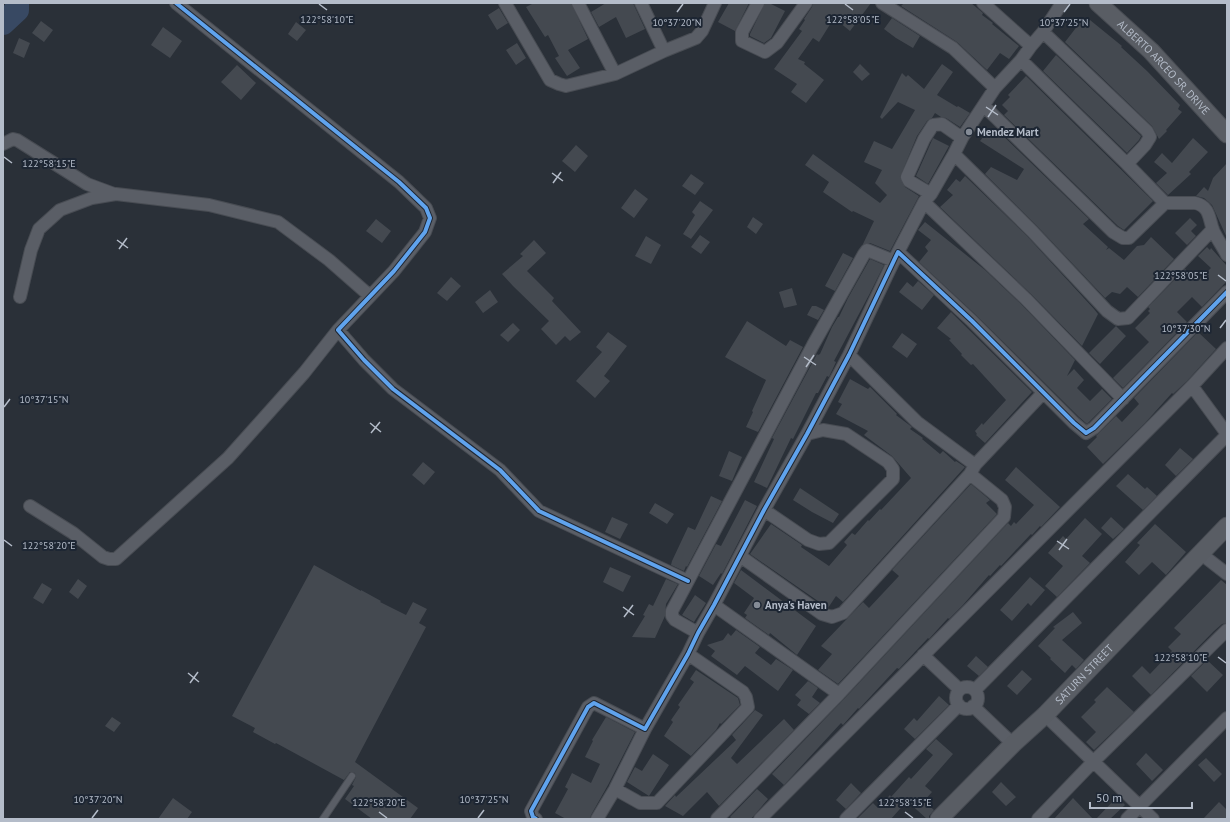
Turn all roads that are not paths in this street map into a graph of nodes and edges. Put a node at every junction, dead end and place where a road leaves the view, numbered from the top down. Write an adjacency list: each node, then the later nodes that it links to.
1 (176, 3): 31 (street)
2 (505, 3): 16 (street)
3 (578, 3): 16 (street)
4 (641, 3): 14 (street)
5 (758, 3): 6 (street)
6 (806, 3)
7 (882, 3): 17 (street)
8 (983, 3): 13 (street)
9 (1062, 3): 12 (street)
10 (1098, 3): 19 (street, ALBERTO ARCEO SR. DRIVE)
11 (711, 6): 14 (street)
12 (1043, 32): 13 (street); 23 (street)
13 (1030, 46): 15 (street)
14 (664, 51): 16 (street)
15 (1021, 60): 17 (street); 23 (street)
16 (615, 74)
17 (995, 88): 18 (street)
18 (984, 106): 20 (street); 26 (street)
19 (1227, 134)
20 (962, 138): 22 (street); 25 (street)
21 (3, 144): 24 (street)
22 (954, 154): 25 (street); 27 (street)
23 (1127, 164): 26 (street)
24 (116, 194): 31 (street); 32 (street)
25 (928, 198): 29 (street); 38 (street)
26 (1164, 203): 27 (street)
27 (1213, 229): 28 (street)
28 (1227, 255)
29 (896, 256): 35 (street); 37 (street); 48 (street)
30 (1227, 292): 38 (street)
31 (370, 296): 33 (street)
32 (20, 298)
33 (338, 330): 42 (street); 48 (street)
34 (1227, 348): 36 (street)
35 (849, 354): 39 (street); 41 (street)
36 (1192, 386): 40 (street); 53 (street)
37 (1043, 393): 38 (street); 41 (street)
38 (1123, 399)
39 (807, 434): 43 (street); 43 (street)
40 (1227, 434): 55 (street)
41 (973, 469): 46 (street); 56 (street)
42 (30, 506)
43 (764, 510): 46 (street)
44 (1227, 526): 45 (street, SATURN STREET)
45 (1200, 553): 47 (street); 59 (street, SATURN STREET)
46 (740, 556): 49 (street)
47 (1227, 574)
48 (688, 581): 51 (street)
49 (714, 605): 51 (street); 56 (street)
50 (1227, 630): 63 (street)
51 (698, 633): 52 (street)
52 (688, 654): 61 (street); 65 (street)
53 (923, 655): 54 (street); 71 (street)
54 (959, 690): 55 (street); 57 (street)
55 (975, 690): 58 (street)
56 (839, 694): 70 (street)
57 (959, 705): 58 (street); 72 (street)
58 (973, 706): 62 (street)
59 (1045, 715): 62 (street, SATURN STREET); 63 (street)
60 (1227, 718): 66 (street)
61 (645, 729): 65 (street); 68 (street)
62 (1013, 744): 73 (street, SATURN STREET)
63 (1093, 762): 66 (street); 74 (street)
64 (352, 776): 67 (lane)
65 (615, 789): 69 (street)
66 (1139, 807): 75 (street); 76 (street)
67 (323, 819)
68 (536, 819)
69 (596, 819)
70 (716, 819)
71 (760, 819)
72 (846, 819)
73 (939, 819)
74 (1038, 819)
75 (1127, 819)
76 (1153, 819)

